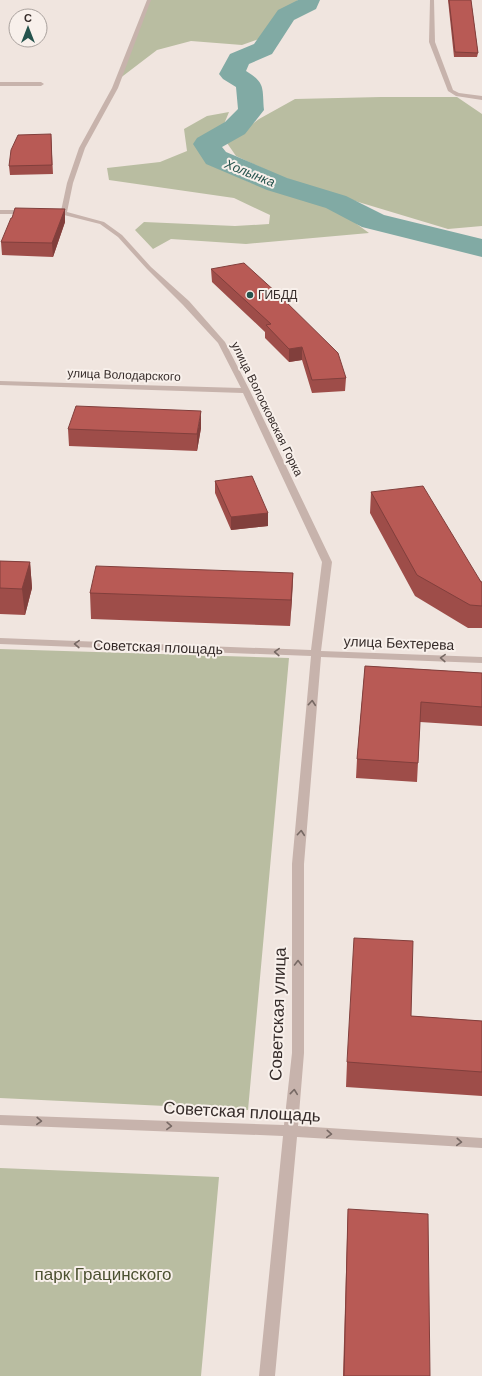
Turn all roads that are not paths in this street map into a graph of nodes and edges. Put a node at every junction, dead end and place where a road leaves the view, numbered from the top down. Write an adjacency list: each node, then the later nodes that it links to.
1 (148, 0): 9 (street)
2 (432, 0): 5 (street)
3 (0, 84): 4 (street)
4 (41, 84)
5 (473, 97): 6 (street); 7 (street)
6 (482, 98)
7 (482, 102)
8 (0, 212): 9 (street, улица Волосковская Горка)
9 (64, 213): 11 (street, улица Волосковская Горка)
10 (0, 383): 11 (street, улица Володарского)
11 (246, 391): 13 (street, улица Волосковская Горка)
12 (0, 641): 13 (street, Советская площадь, one-way to 12)
13 (316, 653): 14 (street, улица Бехтерева, one-way to 13); 16 (street, Советская улица, one-way to 13)
14 (482, 660)
15 (0, 1120): 16 (street, Советская площадь, one-way to 16)
16 (290, 1131): 17 (street, Советская площадь, one-way to 17); 18 (street, Советская улица)
17 (482, 1143)
18 (267, 1376)

